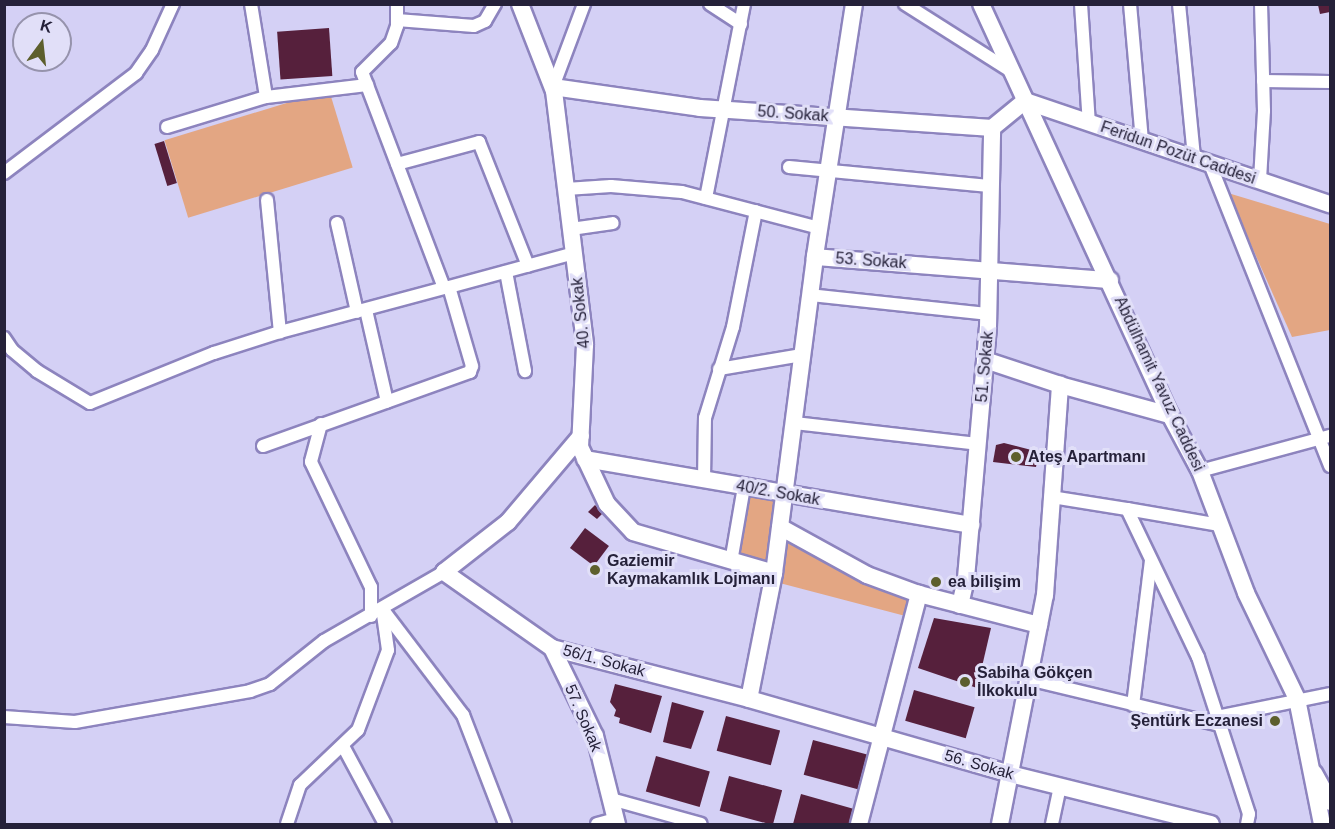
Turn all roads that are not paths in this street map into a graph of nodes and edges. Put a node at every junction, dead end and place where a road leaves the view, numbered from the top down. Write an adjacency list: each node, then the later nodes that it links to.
1 (173, 4): 35 (street)
2 (251, 4): 23 (street)
3 (397, 4): 16 (street)
4 (495, 4): 16 (street)
5 (520, 4): 22 (street, 40. Sokak)
6 (584, 4): 22 (street)
7 (710, 4): 17 (street)
8 (744, 4): 17 (street)
9 (854, 4): 26 (street, 53. Sokak)
10 (905, 4): 18 (street)
11 (1081, 4): 27 (street)
12 (1130, 4): 30 (street)
13 (1179, 4): 31 (street)
14 (1261, 4): 19 (street)
15 (986, 6): 18 (street, Abdülhamit Yavuz Caddesi)
16 (397, 20): 21 (street)
17 (741, 24): 25 (street)
18 (1012, 72): 24 (street, Abdülhamit Yavuz Caddesi)
19 (1263, 81): 20 (street); 37 (street)
20 (1330, 82)
21 (367, 85): 23 (street); 32 (street)
22 (553, 87): 25 (street, 50. Sokak); 39 (street, 40. Sokak)
23 (266, 97): 28 (street)
24 (1025, 101): 27 (street, Feridun Pozüt Caddesi); 29 (street); 53 (street, Abdülhamit Yavuz Caddesi)
25 (723, 110): 26 (street, 50. Sokak); 40 (street)
26 (835, 117): 29 (street, 50. Sokak); 36 (street, 53. Sokak)
27 (1089, 123): 30 (street, Feridun Pozüt Caddesi)
28 (167, 127)
29 (992, 128): 38 (street, 51. Sokak)
30 (1142, 140): 31 (street, Feridun Pozüt Caddesi)
31 (1194, 158): 33 (street, Feridun Pozüt Caddesi)
32 (397, 164): 50 (street); 54 (street)
33 (1210, 164): 37 (street, Feridun Pozüt Caddesi); 70 (street)
34 (789, 167): 36 (street)
35 (4, 173)
36 (827, 173): 38 (street); 46 (street, 53. Sokak)
37 (1260, 180): 42 (street, Feridun Pozüt Caddesi)
38 (989, 186): 51 (street, 51. Sokak)
39 (566, 189): 40 (street); 47 (street, 40. Sokak)
40 (706, 198): 43 (street)
41 (267, 200): 58 (street)
42 (1330, 204)
43 (756, 211): 46 (street); 62 (street)
44 (337, 223): 56 (street)
45 (613, 223): 47 (street)
46 (819, 228): 49 (street, 53. Sokak)
47 (571, 229): 48 (street, 40. Sokak)
48 (574, 253): 50 (street); 69 (street, 40. Sokak)
49 (815, 257): 51 (street, 53. Sokak); 55 (street)
50 (528, 266): 52 (street)
51 (988, 270): 53 (street, 53. Sokak); 57 (street, 51. Sokak)
52 (506, 272): 54 (street); 63 (street)
53 (1110, 280): 66 (street, Abdülhamit Yavuz Caddesi)
54 (446, 287): 56 (street); 65 (street)
55 (810, 296): 57 (street); 60 (street)
56 (361, 311): 58 (street); 65 (street)
57 (988, 314): 61 (street, 51. Sokak)
58 (280, 332): 59 (street)
59 (4, 338)
60 (802, 355): 62 (street); 67 (street)
61 (985, 360): 64 (street); 71 (street, 51. Sokak)
62 (719, 369): 76 (street)
63 (525, 371)
64 (1060, 386): 66 (street); 79 (street)
65 (387, 402): 68 (street)
66 (1170, 415): 75 (street, Abdülhamit Yavuz Caddesi)
67 (794, 423): 71 (street); 78 (street)
68 (321, 424): 72 (street); 91 (street)
69 (580, 436): 73 (street, 40. Sokak); 86 (street)
70 (1325, 437): 74 (street); 75 (street)
71 (978, 444): 81 (street, 51. Sokak)
72 (263, 446)
73 (585, 459): 76 (street, 40/2. Sokak); 85 (street, 40. Sokak)
74 (1330, 466)
75 (1200, 471): 82 (street, Abdülhamit Yavuz Caddesi)
76 (704, 480): 77 (street, 40/2. Sokak)
77 (744, 487): 78 (street, 40/2. Sokak); 85 (street)
78 (784, 495): 81 (street, 40/2. Sokak); 83 (street)
79 (1052, 497): 80 (street); 92 (street)
80 (1127, 509): 82 (street); 84 (street)
81 (971, 525): 89 (street, 51. Sokak)
82 (1220, 525): 97 (street, Abdülhamit Yavuz Caddesi)
83 (780, 527): 87 (street); 88 (street)
84 (1152, 560): 98 (street); 100 (street)
85 (731, 562): 87 (street, 40. Sokak)
86 (444, 572): 90 (street); 93 (street, 56/1. Sokak)
87 (774, 573): 96 (street)
88 (919, 594): 89 (street); 101 (street)
89 (960, 605): 92 (street)
90 (383, 610): 91 (street); 102 (street); 112 (street)
91 (371, 616): 99 (street)
92 (1039, 626): 94 (street)
93 (552, 648): 96 (street, 56/1. Sokak); 106 (street, 57. Sokak)
94 (1028, 680): 98 (street); 104 (street)
95 (1330, 694): 97 (street)
96 (749, 699): 101 (street, 56. Sokak)
97 (1297, 699): 100 (street); 103 (street, Abdülhamit Yavuz Caddesi)
98 (1133, 705): 100 (street)
99 (4, 717)
100 (1218, 721): 119 (street)
101 (883, 738): 104 (street, 56. Sokak); 115 (street)
102 (344, 746): 110 (street); 111 (street)
103 (1314, 773): 107 (street, Abdülhamit Yavuz Caddesi); 120 (street, Abdülhamit Yavuz Caddesi)
104 (1010, 774): 105 (street, 56. Sokak); 116 (street)
105 (1059, 787): 117 (street); 118 (street, 56. Sokak)
106 (611, 799): 108 (street, 57. Sokak); 114 (street)
107 (1330, 802)
108 (616, 822): 113 (street)
109 (1330, 822): 120 (street)
110 (286, 825)
111 (385, 825)
112 (506, 825)
113 (597, 825)
114 (701, 825)
115 (859, 825)
116 (1000, 825)
117 (1052, 825)
118 (1211, 825)
119 (1247, 825)
120 (1324, 825)

